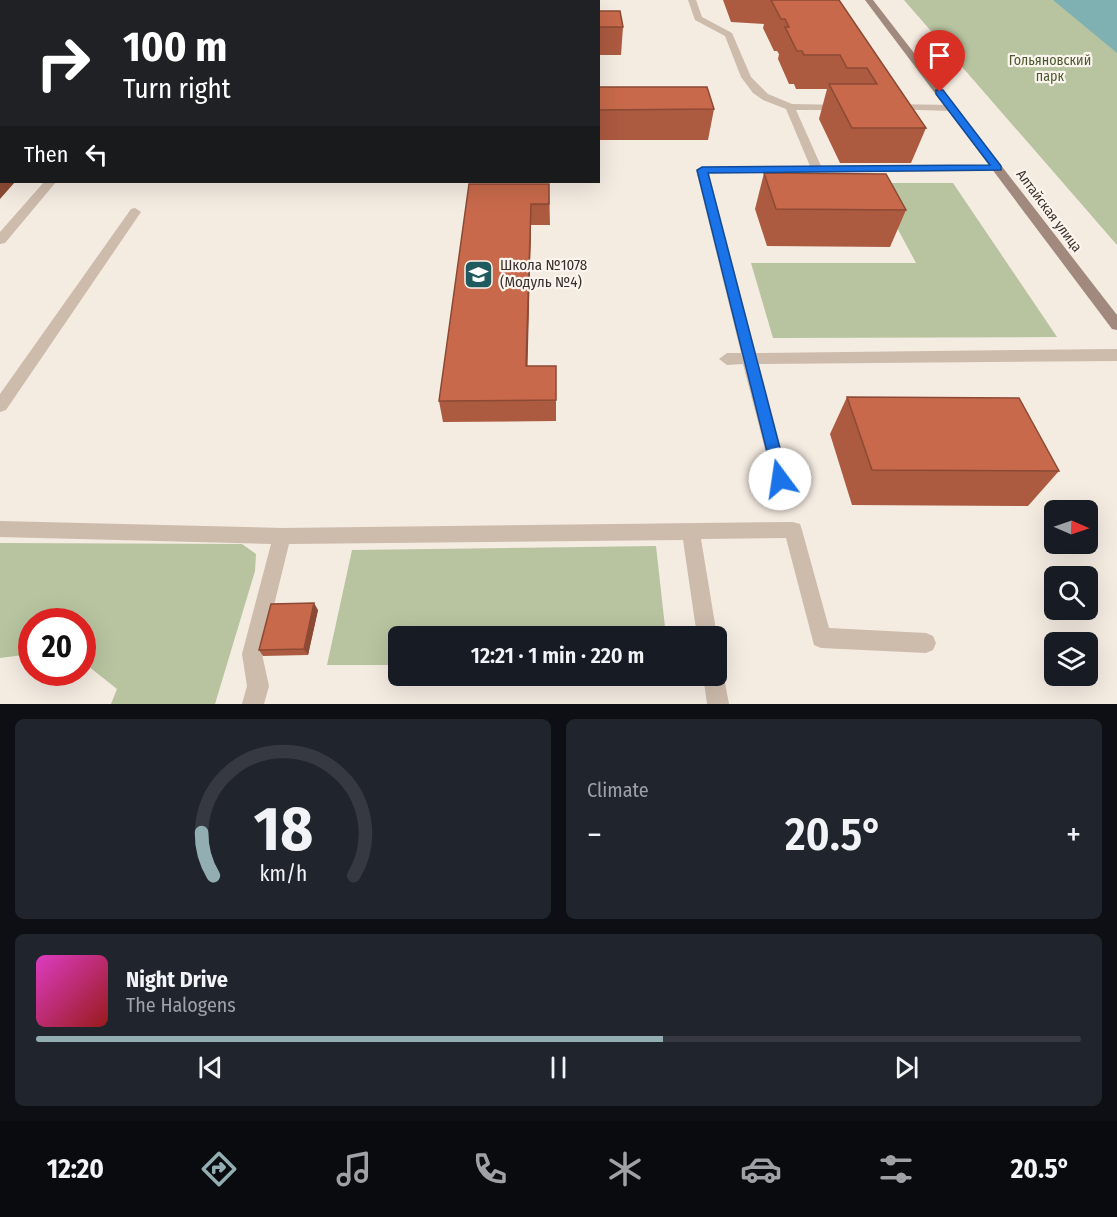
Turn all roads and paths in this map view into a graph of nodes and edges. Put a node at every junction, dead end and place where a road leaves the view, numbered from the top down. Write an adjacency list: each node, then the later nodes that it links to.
1 (692, 0): 3 (lane)
2 (869, 0): 6 (street, Алтайская улица)
3 (790, 107): 4 (lane); 8 (lane)
4 (858, 107)
5 (877, 107): 6 (lane)
6 (951, 108): 7 (street, Алтайская улица)
7 (998, 168): 8 (lane); 12 (street, Алтайская улица)
8 (817, 169): 15 (lane)
9 (49, 183): 11 (lane)
10 (135, 212): 16 (lane)
11 (0, 240)
12 (1117, 325)
13 (1117, 356): 15 (lane)
14 (727, 359): 15 (lane)
15 (750, 359): 17 (lane)
16 (0, 406)
17 (780, 479)
18 (0, 529): 20 (lane)
19 (691, 532): 20 (lane); 21 (lane); 22 (lane)
20 (282, 536): 24 (lane)
21 (705, 626)
22 (926, 644)
23 (716, 686): 25 (lane)
24 (253, 704)
25 (718, 704)

